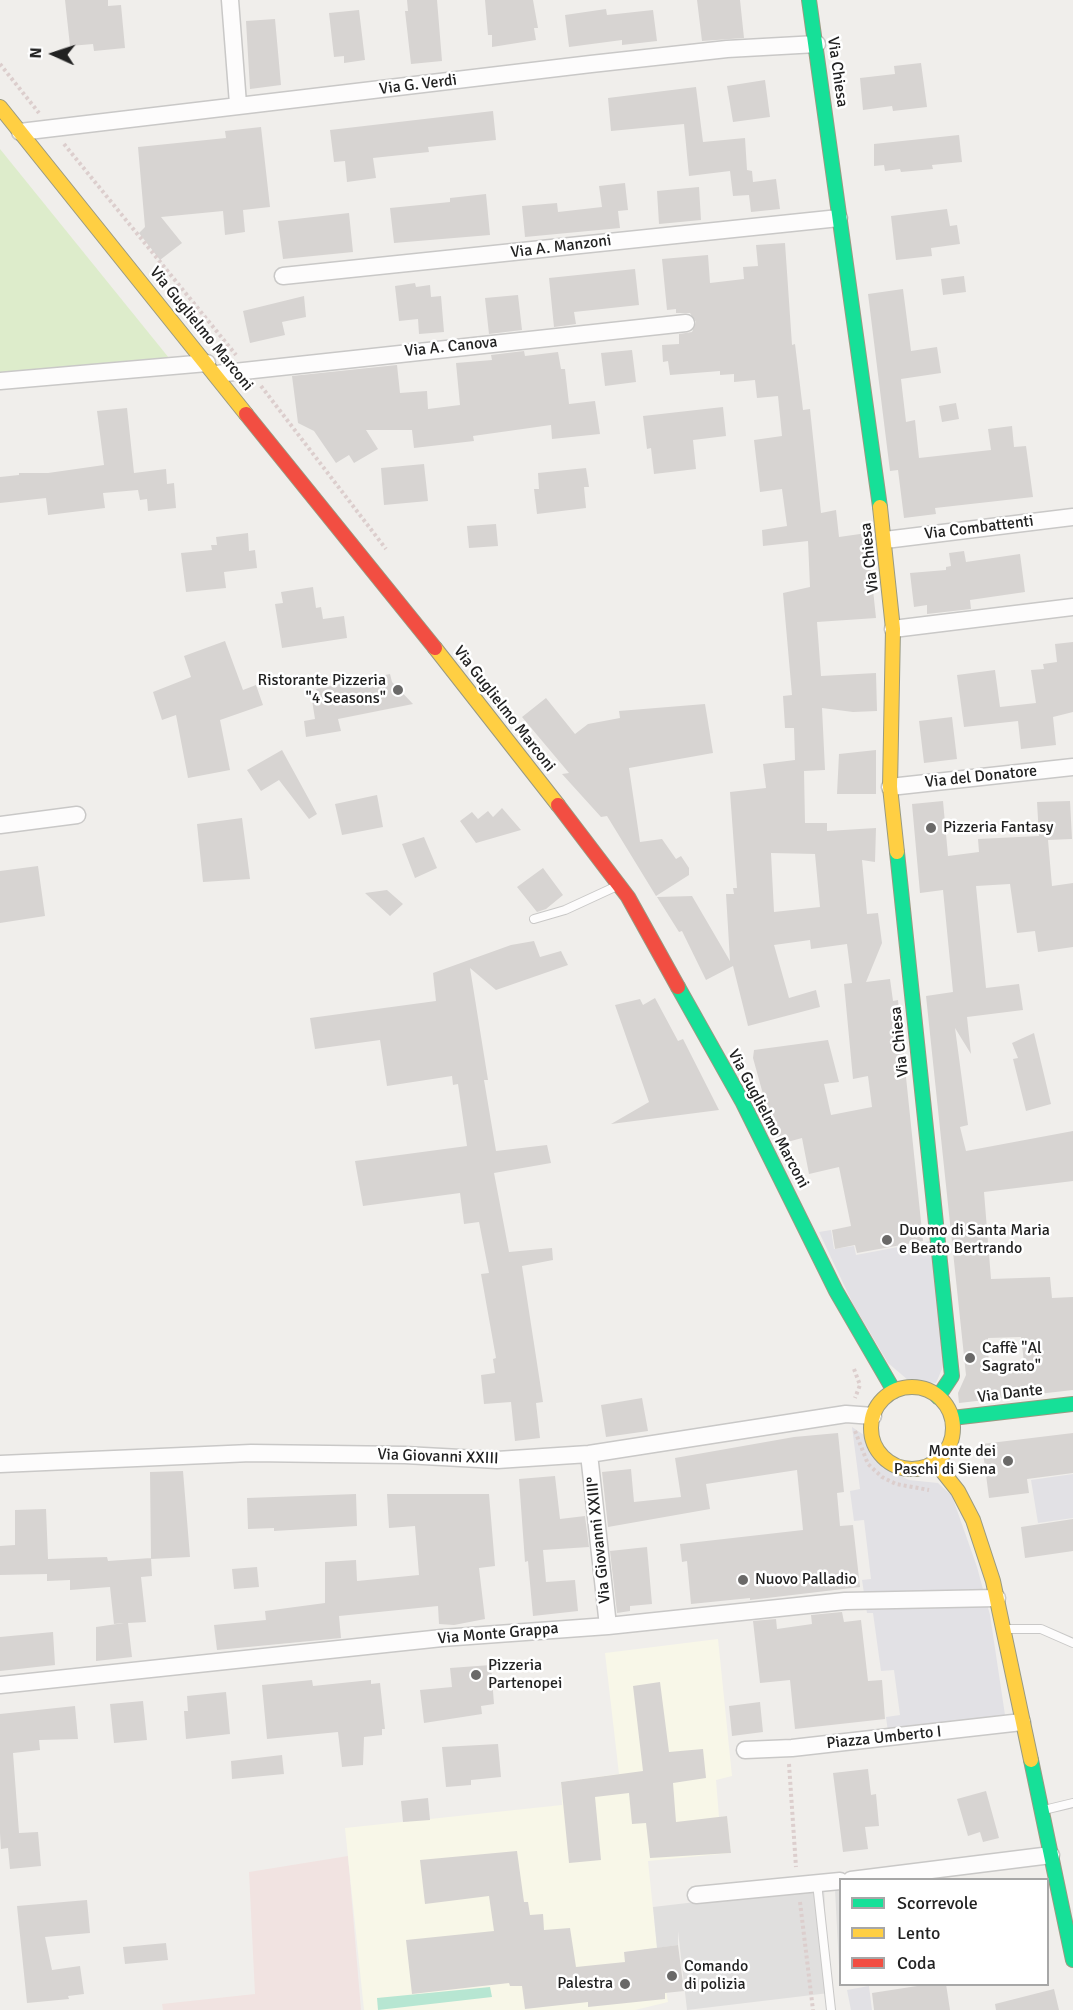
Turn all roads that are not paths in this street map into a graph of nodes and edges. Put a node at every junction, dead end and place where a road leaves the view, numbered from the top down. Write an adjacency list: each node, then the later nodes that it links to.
1 (230, 0): 4 (street)
2 (809, 0): 3 (street, Via Chiesa)
3 (817, 44): 4 (street, Via G. Verdi); 7 (street, Via Chiesa)
4 (238, 104): 6 (street, Via G. Verdi)
5 (0, 107): 6 (street, Via Guglielmo Marconi)
6 (20, 132): 10 (street, Via Guglielmo Marconi)
7 (838, 218): 8 (street, Via A. Manzoni); 13 (street, Via Chiesa)
8 (283, 276)
9 (686, 323): 10 (street, Via A. Canova)
10 (212, 369): 11 (street, Via A. Canova); 20 (street, Via Guglielmo Marconi)
11 (0, 381)
12 (1073, 517): 13 (street, Via Combattenti)
13 (885, 540): 15 (street, Via Chiesa)
14 (1073, 607): 15 (street)
15 (893, 629): 17 (street, Via Chiesa)
16 (1073, 767): 17 (street, Via del Donatore)
17 (890, 787): 23 (street, Via Chiesa)
18 (77, 815): 19 (street)
19 (0, 825)
20 (619, 886): 21 (lane); 22 (street, Via Guglielmo Marconi)
21 (534, 919)
22 (894, 1391): 23 (street); 25 (street)
23 (938, 1397): 26 (street)
24 (1073, 1404): 26 (street, Via Dante)
25 (873, 1416): 27 (street, Via Giovanni XXIII); 28 (street)
26 (952, 1418): 28 (street)
27 (589, 1454): 29 (street, Via Giovanni XXIII); 31 (street, Via Giovanni XXIII°)
28 (935, 1462): 30 (street)
29 (0, 1464)
30 (997, 1598): 31 (street, Via Monte Grappa); 32 (street)
31 (608, 1626): 34 (street, Via Monte Grappa)
32 (1003, 1629): 33 (lane); 35 (street)
33 (1073, 1643)
34 (0, 1685)
35 (1022, 1722): 36 (street, Piazza Umberto I); 38 (street)
36 (745, 1750)
37 (1073, 1803): 38 (lane)
38 (1042, 1810): 39 (street)
39 (1051, 1855): 40 (street); 44 (street)
40 (867, 1878)
41 (839, 1881): 42 (street)
42 (817, 1883): 43 (street); 45 (lane)
43 (696, 1895)
44 (1073, 1960)
45 (831, 2010)

